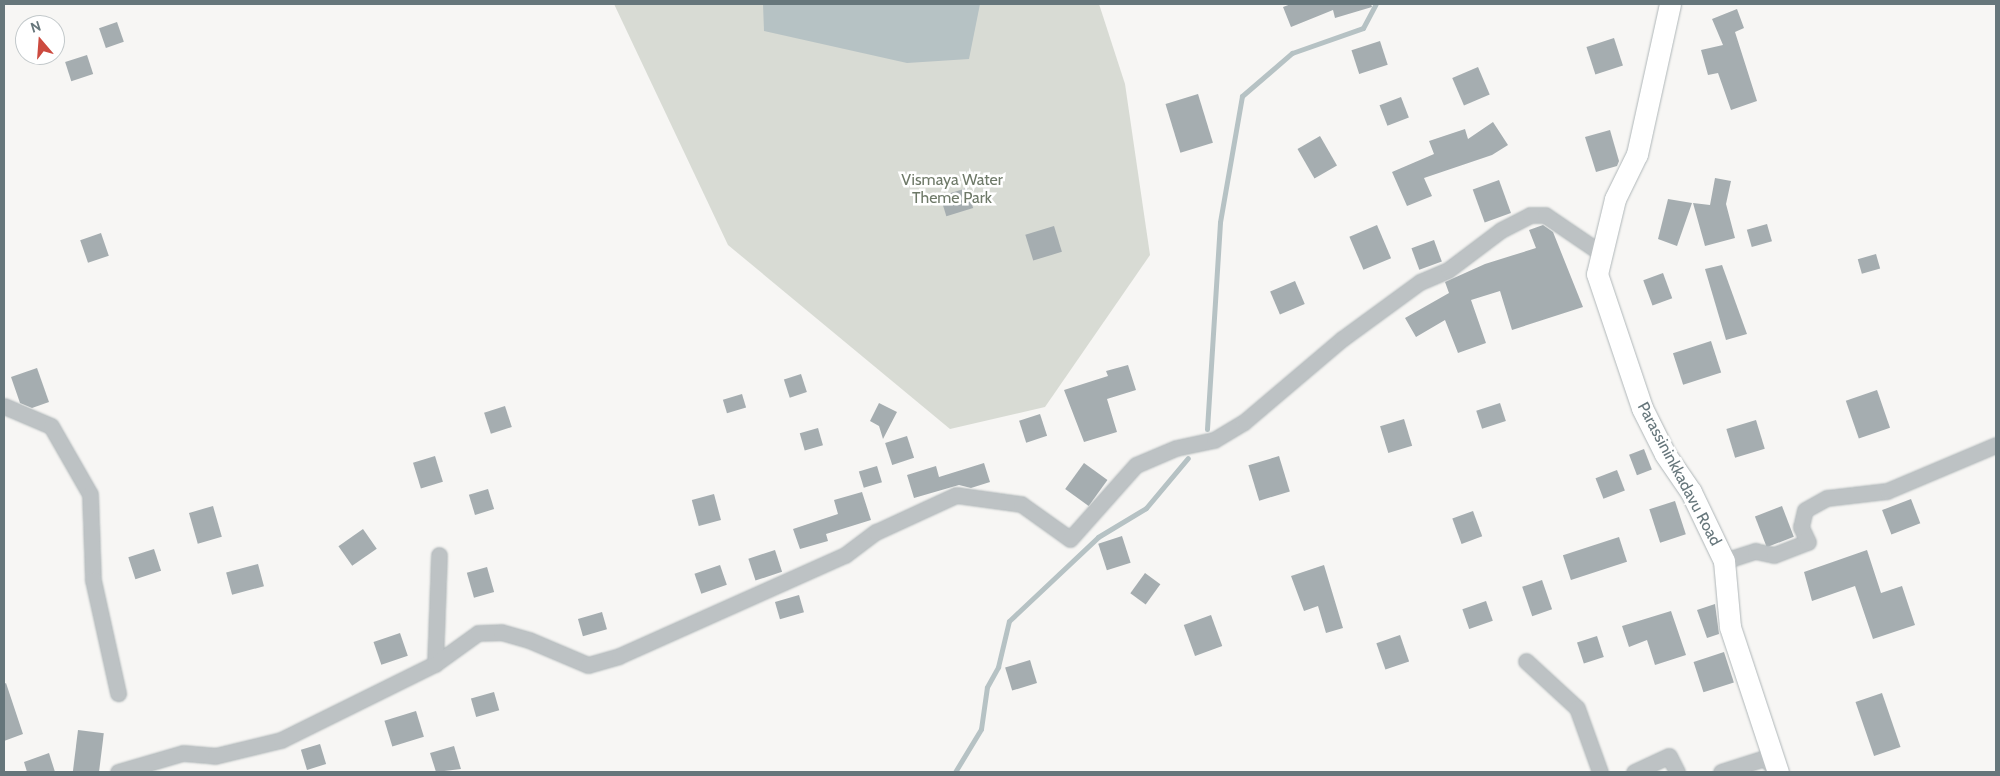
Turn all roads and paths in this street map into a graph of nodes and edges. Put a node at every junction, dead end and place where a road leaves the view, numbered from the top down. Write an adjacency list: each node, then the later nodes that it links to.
1 (1670, 4): 2 (main road, Parassininkkadavu Road)
2 (1601, 253): 6 (main road, Parassininkkadavu Road); 8 (street)
3 (4, 406): 9 (street)
4 (1996, 445): 6 (street)
5 (439, 555): 8 (street)
6 (1724, 561): 15 (main road, Parassininkkadavu Road)
7 (1526, 661): 11 (street)
8 (435, 664): 10 (street)
9 (118, 693)
10 (118, 772)
11 (1600, 772)
12 (1634, 772): 13 (street)
13 (1677, 772)
14 (1721, 772): 15 (street)
15 (1777, 772)

